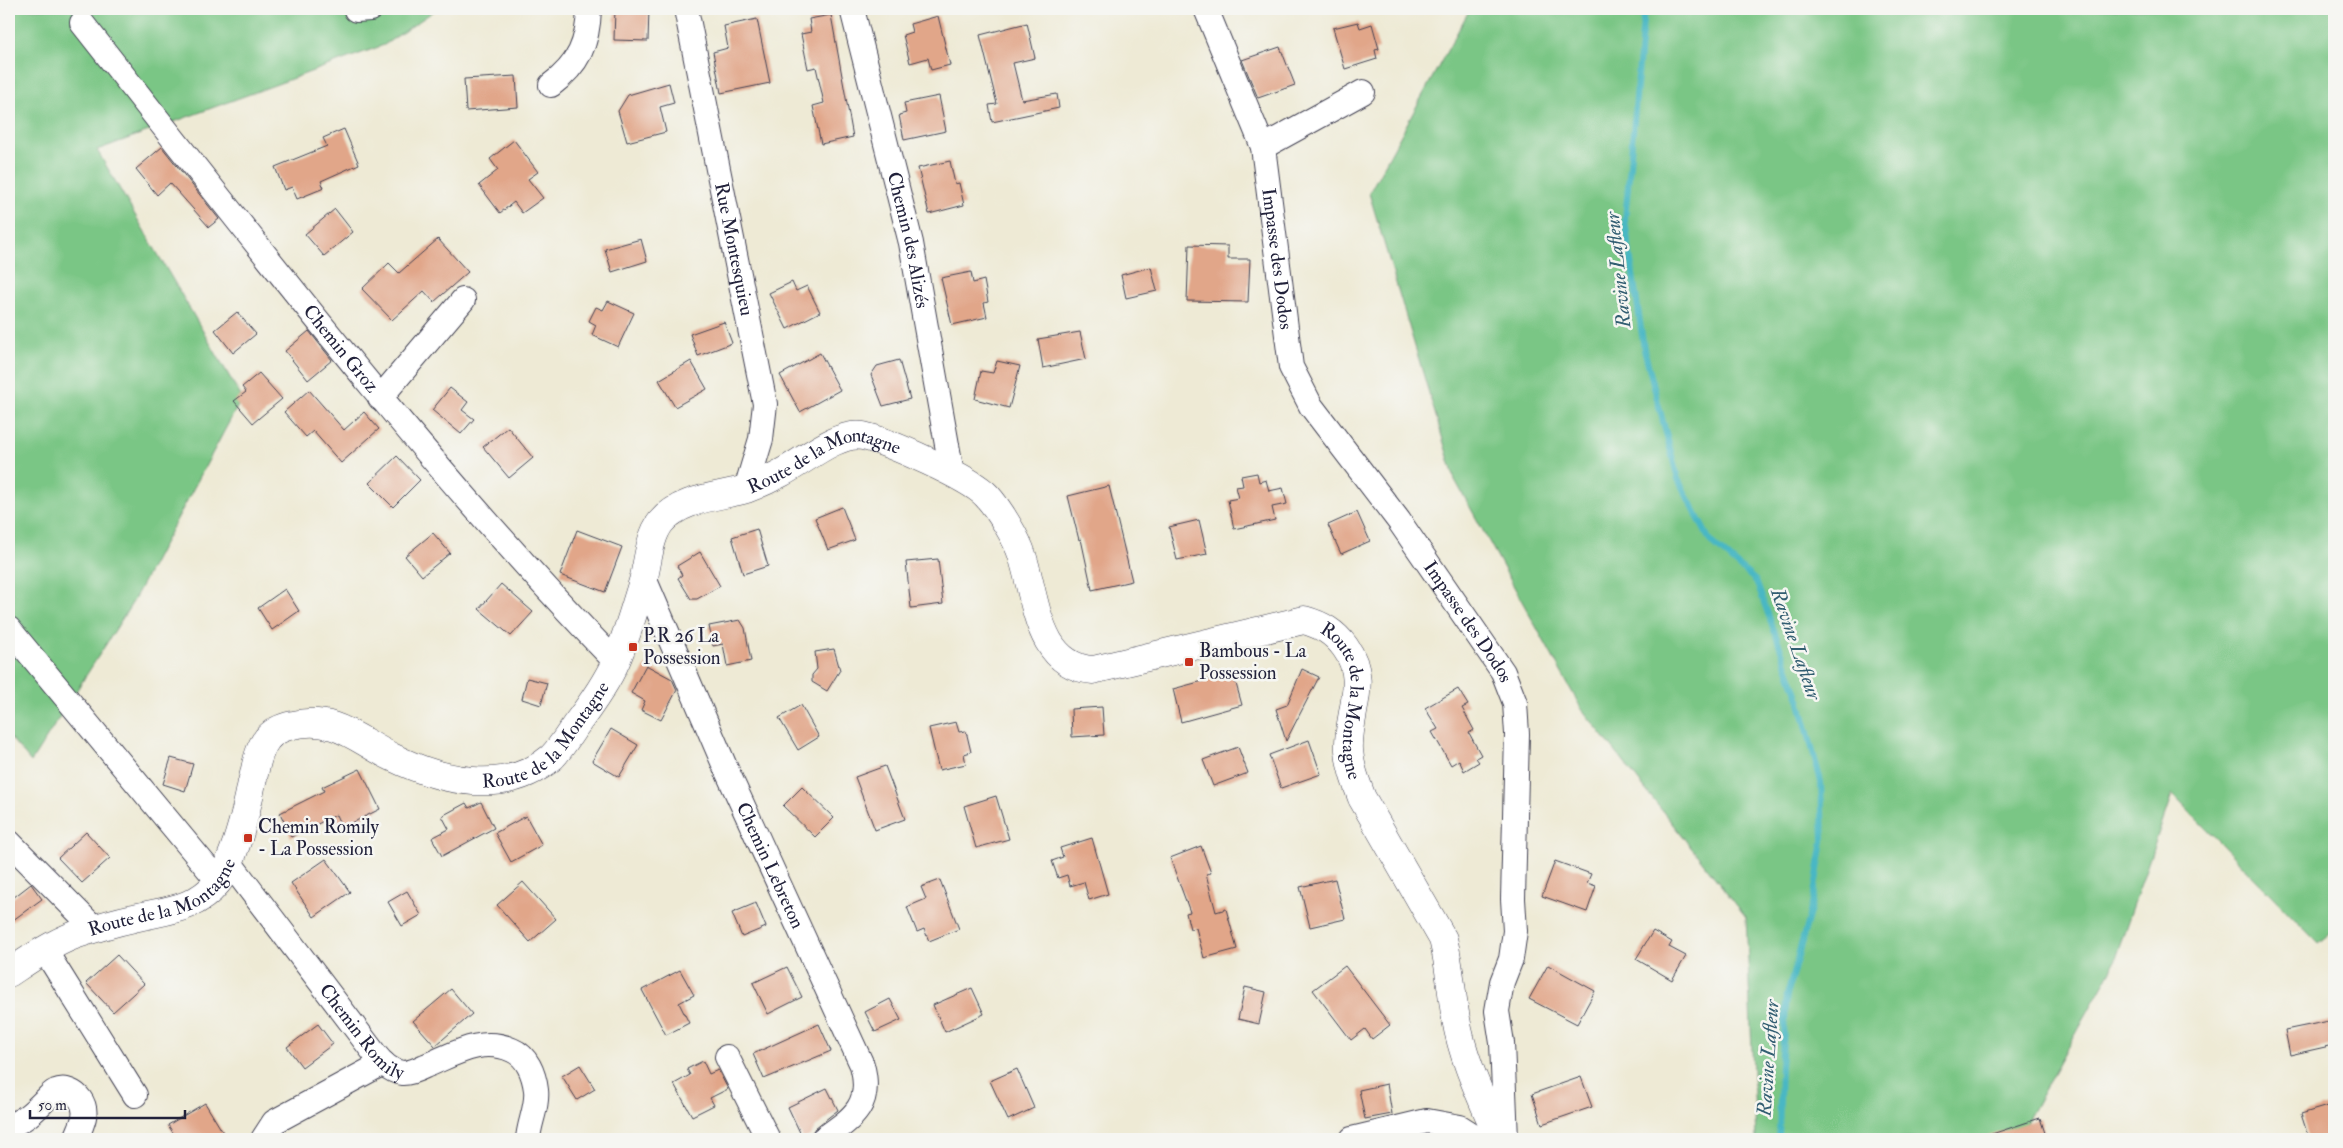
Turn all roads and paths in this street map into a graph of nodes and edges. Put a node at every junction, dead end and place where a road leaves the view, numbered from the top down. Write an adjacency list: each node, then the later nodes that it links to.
1 (589, 9): 6 (street)
2 (686, 9): 12 (street, Rue Montesquieu)
3 (852, 9): 11 (street, Chemin des Alizés)
4 (1206, 9): 8 (street, Impasse des Dodos)
5 (82, 23): 10 (street, Chemin Groz)
6 (551, 85)
7 (1363, 92): 8 (street)
8 (1263, 147): 33 (street, Impasse des Dodos)
9 (463, 300): 10 (street)
10 (380, 398): 15 (street, Chemin Groz)
11 (952, 473): 12 (main road, Route de la Montagne); 32 (main road, Route de la Montagne)
12 (746, 489): 13 (main road, Route de la Montagne)
13 (644, 578): 15 (main road, Route de la Montagne); 29 (street, Chemin Lebreton)
14 (9, 628): 17 (street, Chemin Romily)
15 (616, 662): 17 (main road, Route de la Montagne)
16 (9, 842): 18 (street)
17 (224, 872): 18 (main road, Route de la Montagne); 22 (street, Chemin Romily)
18 (95, 929): 19 (main road, Route de la Montagne)
19 (44, 950): 20 (main road, Route de la Montagne); 23 (street)
20 (9, 973)
21 (727, 1057): 28 (street)
22 (383, 1063): 26 (street); 27 (street, Chemin Romily)
23 (135, 1095)
24 (9, 1125): 25 (street)
25 (76, 1139)
26 (262, 1139)
27 (528, 1139)
28 (768, 1139)
29 (822, 1139)
30 (1352, 1139): 31 (street)
31 (1479, 1139)
32 (1500, 1139)
33 (1506, 1139)

